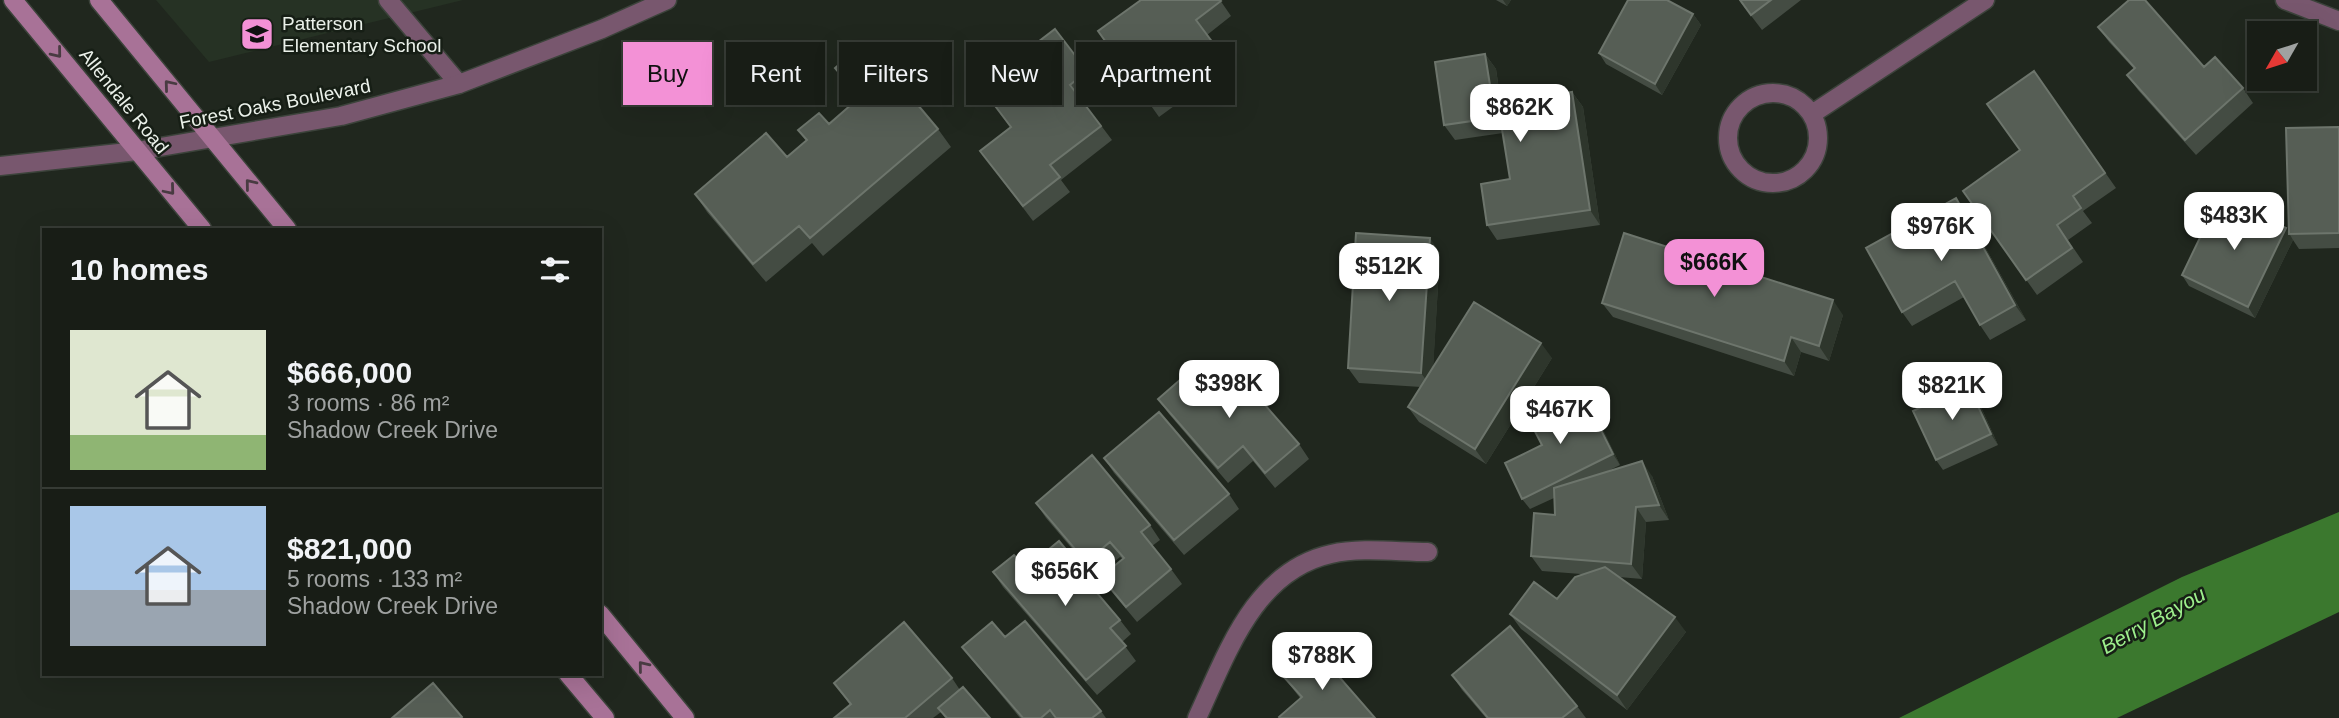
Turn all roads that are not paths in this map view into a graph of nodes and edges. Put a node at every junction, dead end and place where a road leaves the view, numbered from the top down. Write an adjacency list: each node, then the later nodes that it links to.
1 (13, 0): 11 (main road, Allendale Road, one-way to 11)
2 (99, 0): 10 (main road, one-way to 2)
3 (388, 0): 8 (street)
4 (667, 0): 8 (street, Forest Oaks Boulevard)
5 (1985, 0): 9 (street)
6 (2285, 0): 7 (street)
7 (2339, 20)
8 (458, 84): 10 (street, Forest Oaks Boulevard)
9 (1812, 114): 9 (street)
10 (213, 138): 11 (street, Forest Oaks Boulevard); 14 (main road, one-way to 10)
11 (137, 151): 12 (street, Forest Oaks Boulevard); 13 (main road, Allendale Road, one-way to 13)
12 (0, 166)
13 (201, 228)
14 (286, 228)
15 (1428, 552): 20 (street)
16 (602, 616): 19 (main road, one-way to 16)
17 (570, 676): 18 (main road)
18 (605, 718)
19 (685, 718)
20 (1197, 718)

